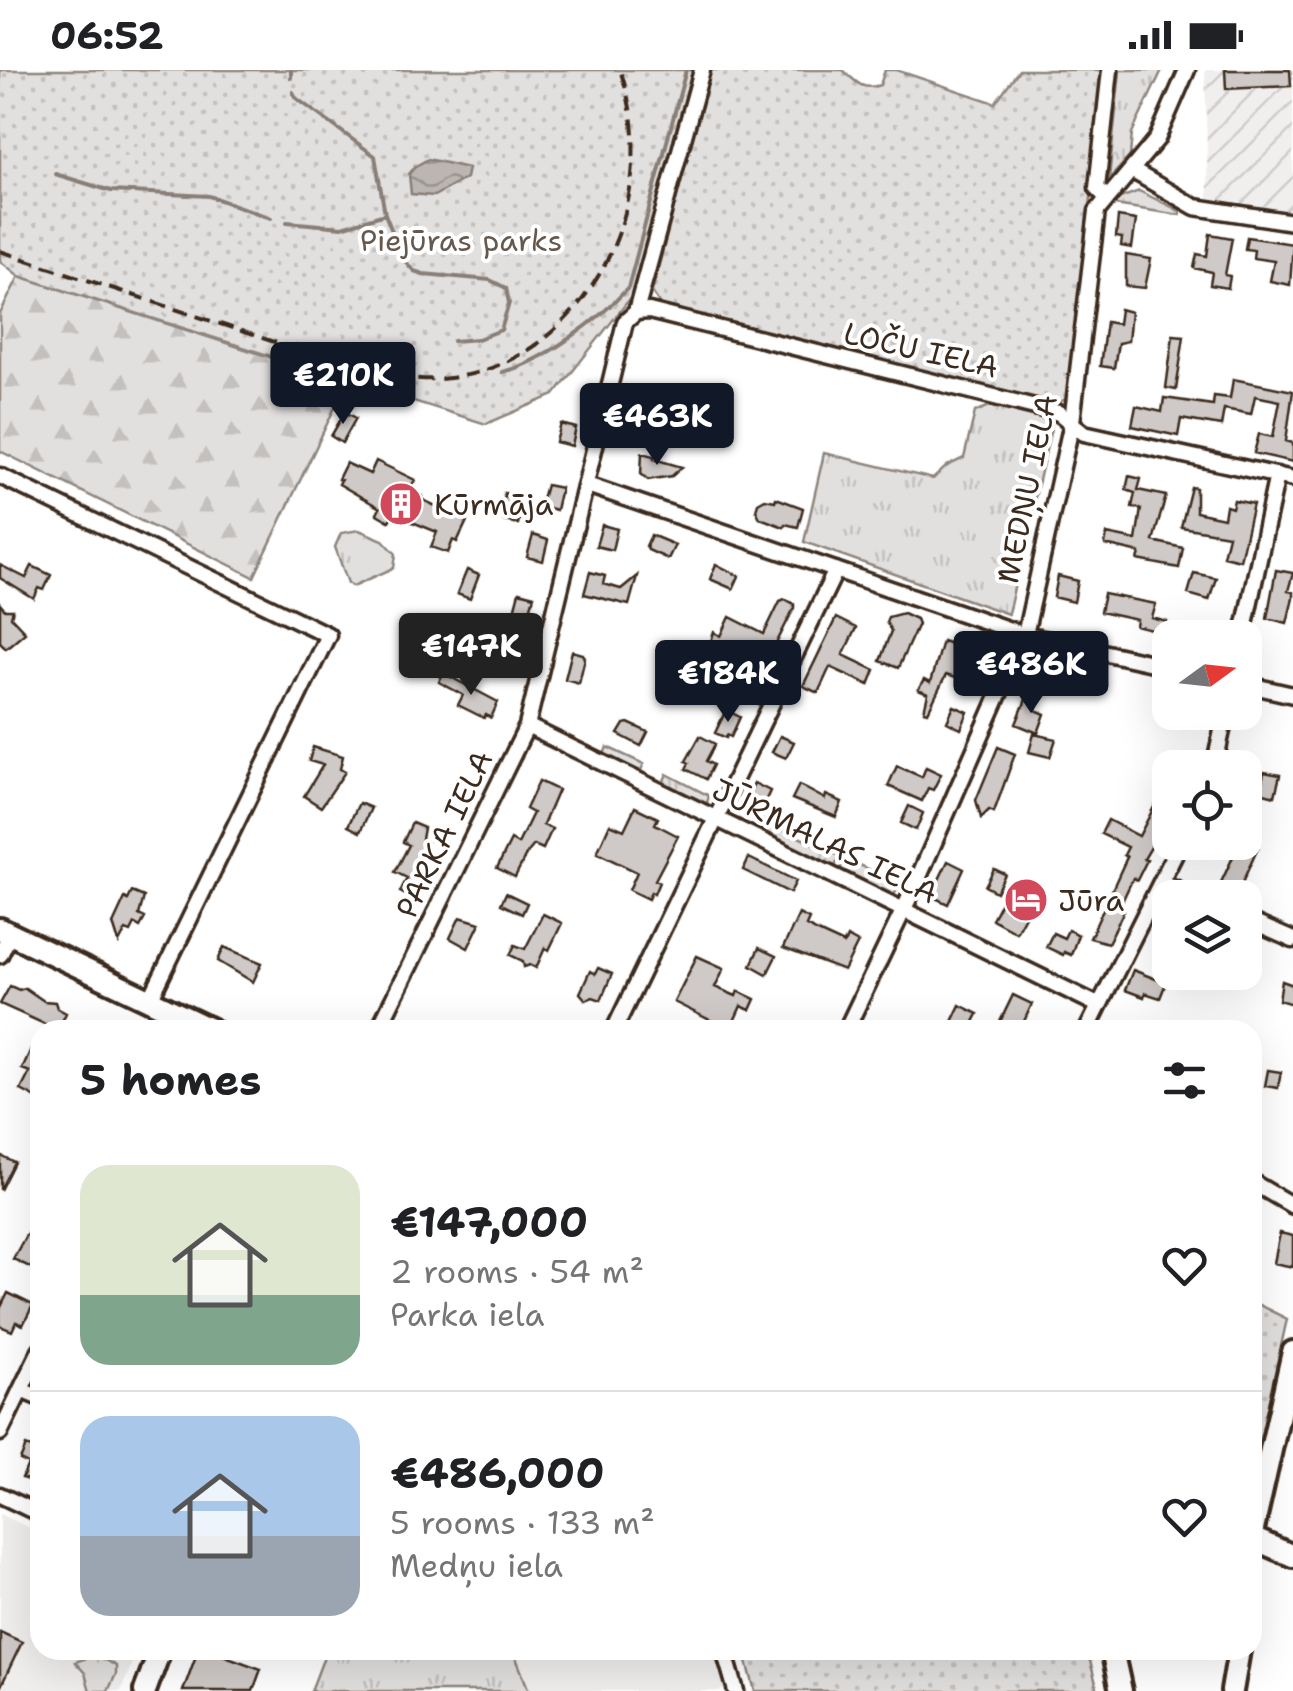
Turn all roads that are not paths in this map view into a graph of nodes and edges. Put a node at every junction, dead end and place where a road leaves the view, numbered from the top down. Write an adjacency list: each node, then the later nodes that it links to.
1 (702, 70): 7 (street, PARKA IELA)
2 (1110, 70): 5 (street)
3 (1187, 70): 4 (street, MEDŅU IELA)
4 (1133, 171): 5 (street, MEDŅU IELA); 6 (street)
5 (1106, 197): 8 (street, MEDŅU IELA)
6 (1293, 222)
7 (642, 312): 8 (street, LOČU IELA); 12 (street, PARKA IELA)
8 (1072, 422): 10 (street, LOČU IELA); 15 (street, MEDŅU IELA)
9 (0, 476): 27 (street)
10 (1277, 476): 11 (street, LOČU IELA); 14 (street)
11 (1293, 479)
12 (586, 485): 13 (street); 19 (street, PARKA IELA)
13 (836, 570): 15 (street); 20 (street)
14 (1246, 620)
15 (1024, 636): 16 (street); 22 (street, MEDŅU IELA)
16 (1152, 663)
17 (1262, 688): 18 (street)
18 (1293, 696)
19 (527, 726): 20 (street, JŪRMALAS IELA); 30 (street, PARKA IELA)
20 (716, 818): 22 (street, JŪRMALAS IELA); 31 (street)
21 (1152, 900): 28 (street)
22 (904, 910): 28 (street, JŪRMALAS IELA); 32 (street, MEDŅU IELA)
23 (1262, 926): 25 (street)
24 (5, 932): 26 (street); 27 (street)
25 (1293, 940)
26 (0, 955)
27 (150, 1000): 29 (street)
28 (1098, 1005): 33 (street)
29 (188, 1020)
30 (383, 1020)
31 (619, 1020)
32 (851, 1020)
33 (1091, 1020)
34 (1262, 1188): 35 (street)
35 (1293, 1206)
36 (1293, 1352): 41 (street)
37 (30, 1370): 38 (street)
38 (20, 1390): 39 (street); 40 (street)
39 (30, 1394)
40 (0, 1433)
41 (1262, 1491)
42 (0, 1495): 43 (street)
43 (30, 1509)
44 (1262, 1541): 45 (street)
45 (1293, 1556)
46 (156, 1660): 50 (street)
47 (727, 1660): 51 (street)
48 (1114, 1660): 52 (street)
49 (1237, 1660): 53 (street)
50 (145, 1691)
51 (736, 1691)
52 (1121, 1691)
53 (1232, 1691)

